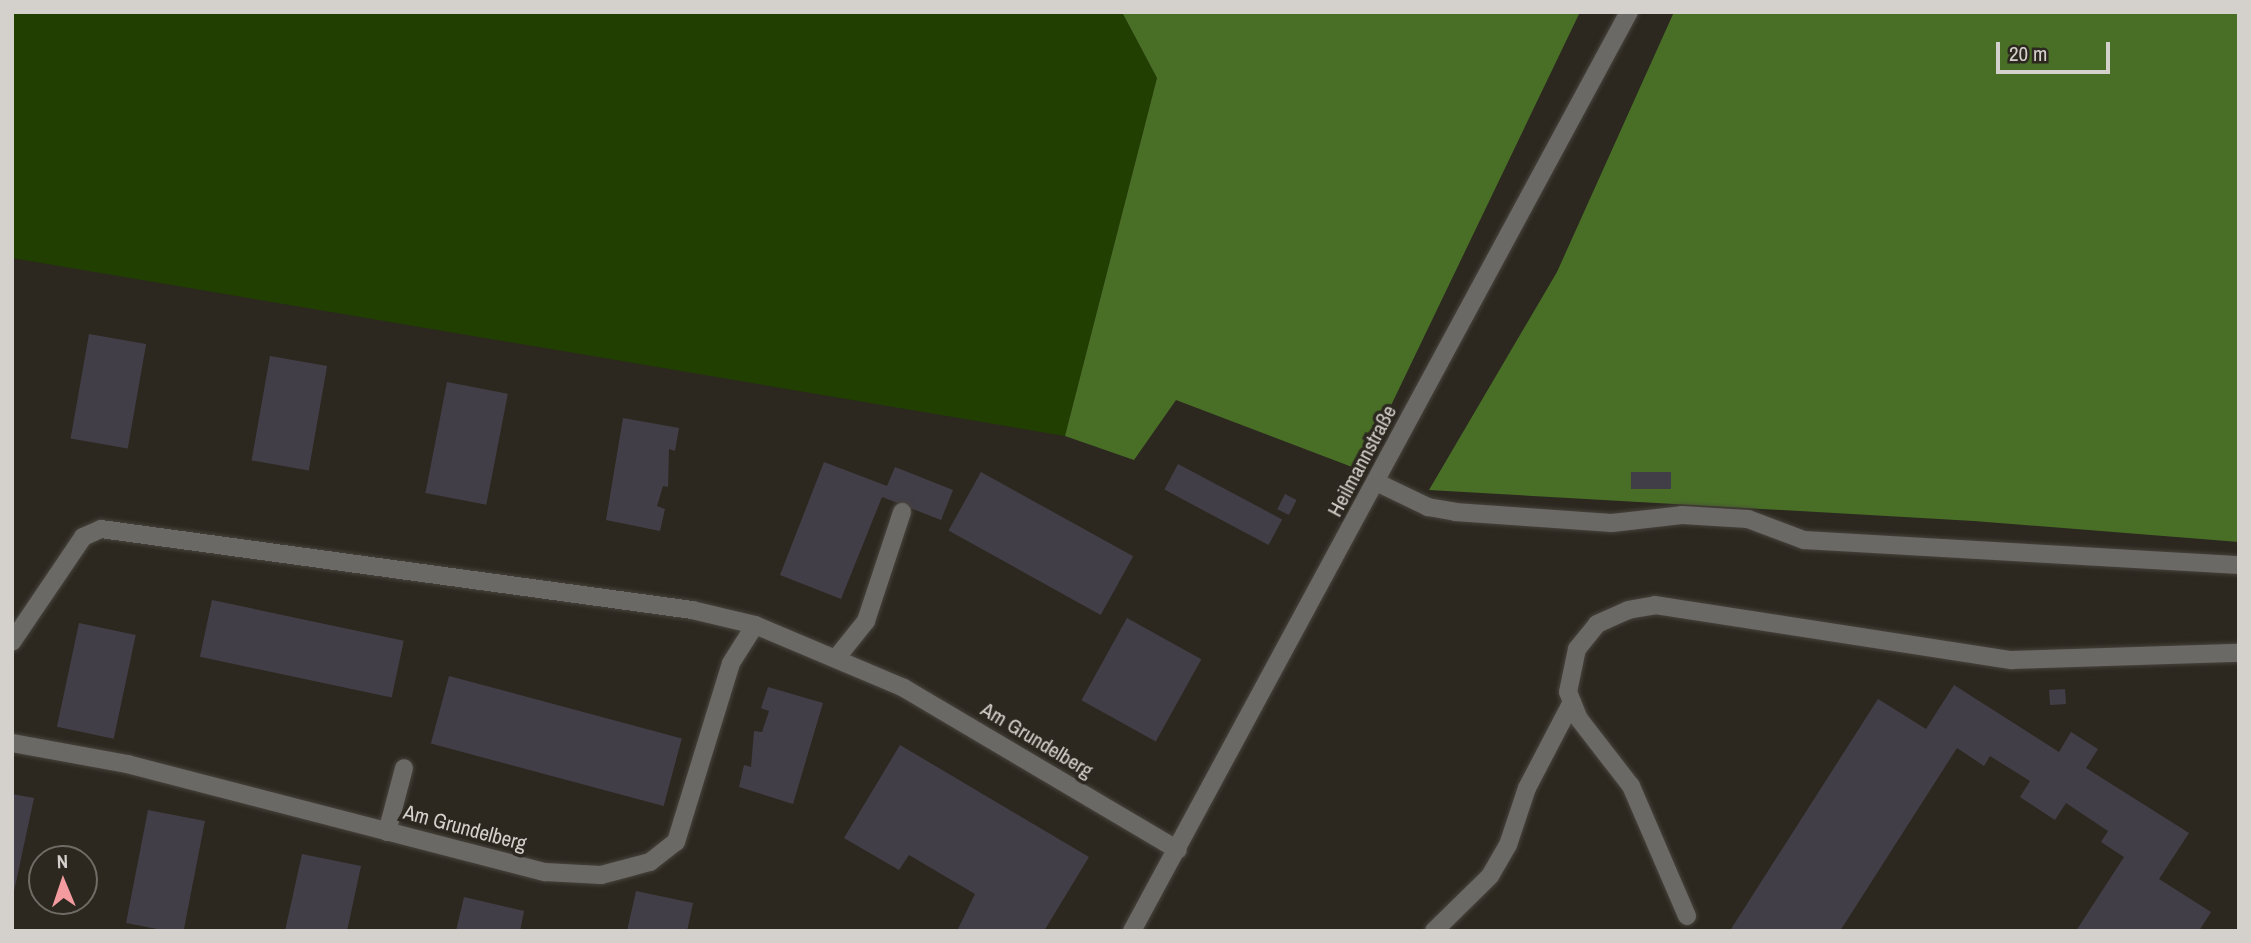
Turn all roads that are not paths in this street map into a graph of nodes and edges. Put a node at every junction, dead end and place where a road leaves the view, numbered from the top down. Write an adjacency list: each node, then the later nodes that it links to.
1 (1629, 12): 2 (street, Heilmannstraße)
2 (1376, 482): 4 (street); 13 (street, Heilmannstraße)
3 (902, 512): 8 (street)
4 (2239, 565)
5 (755, 625): 6 (street, Am Grundelberg); 8 (street, Am Grundelberg); 12 (street, Am Grundelberg)
6 (12, 642)
7 (2239, 653): 9 (street)
8 (838, 656): 13 (street, Am Grundelberg)
9 (1572, 702): 14 (street); 16 (street)
10 (12, 743): 12 (street, Am Grundelberg)
11 (404, 768): 12 (street)
12 (387, 832)
13 (1178, 850): 15 (street, Heilmannstraße)
14 (1687, 916)
15 (1132, 931)
16 (1434, 931)

